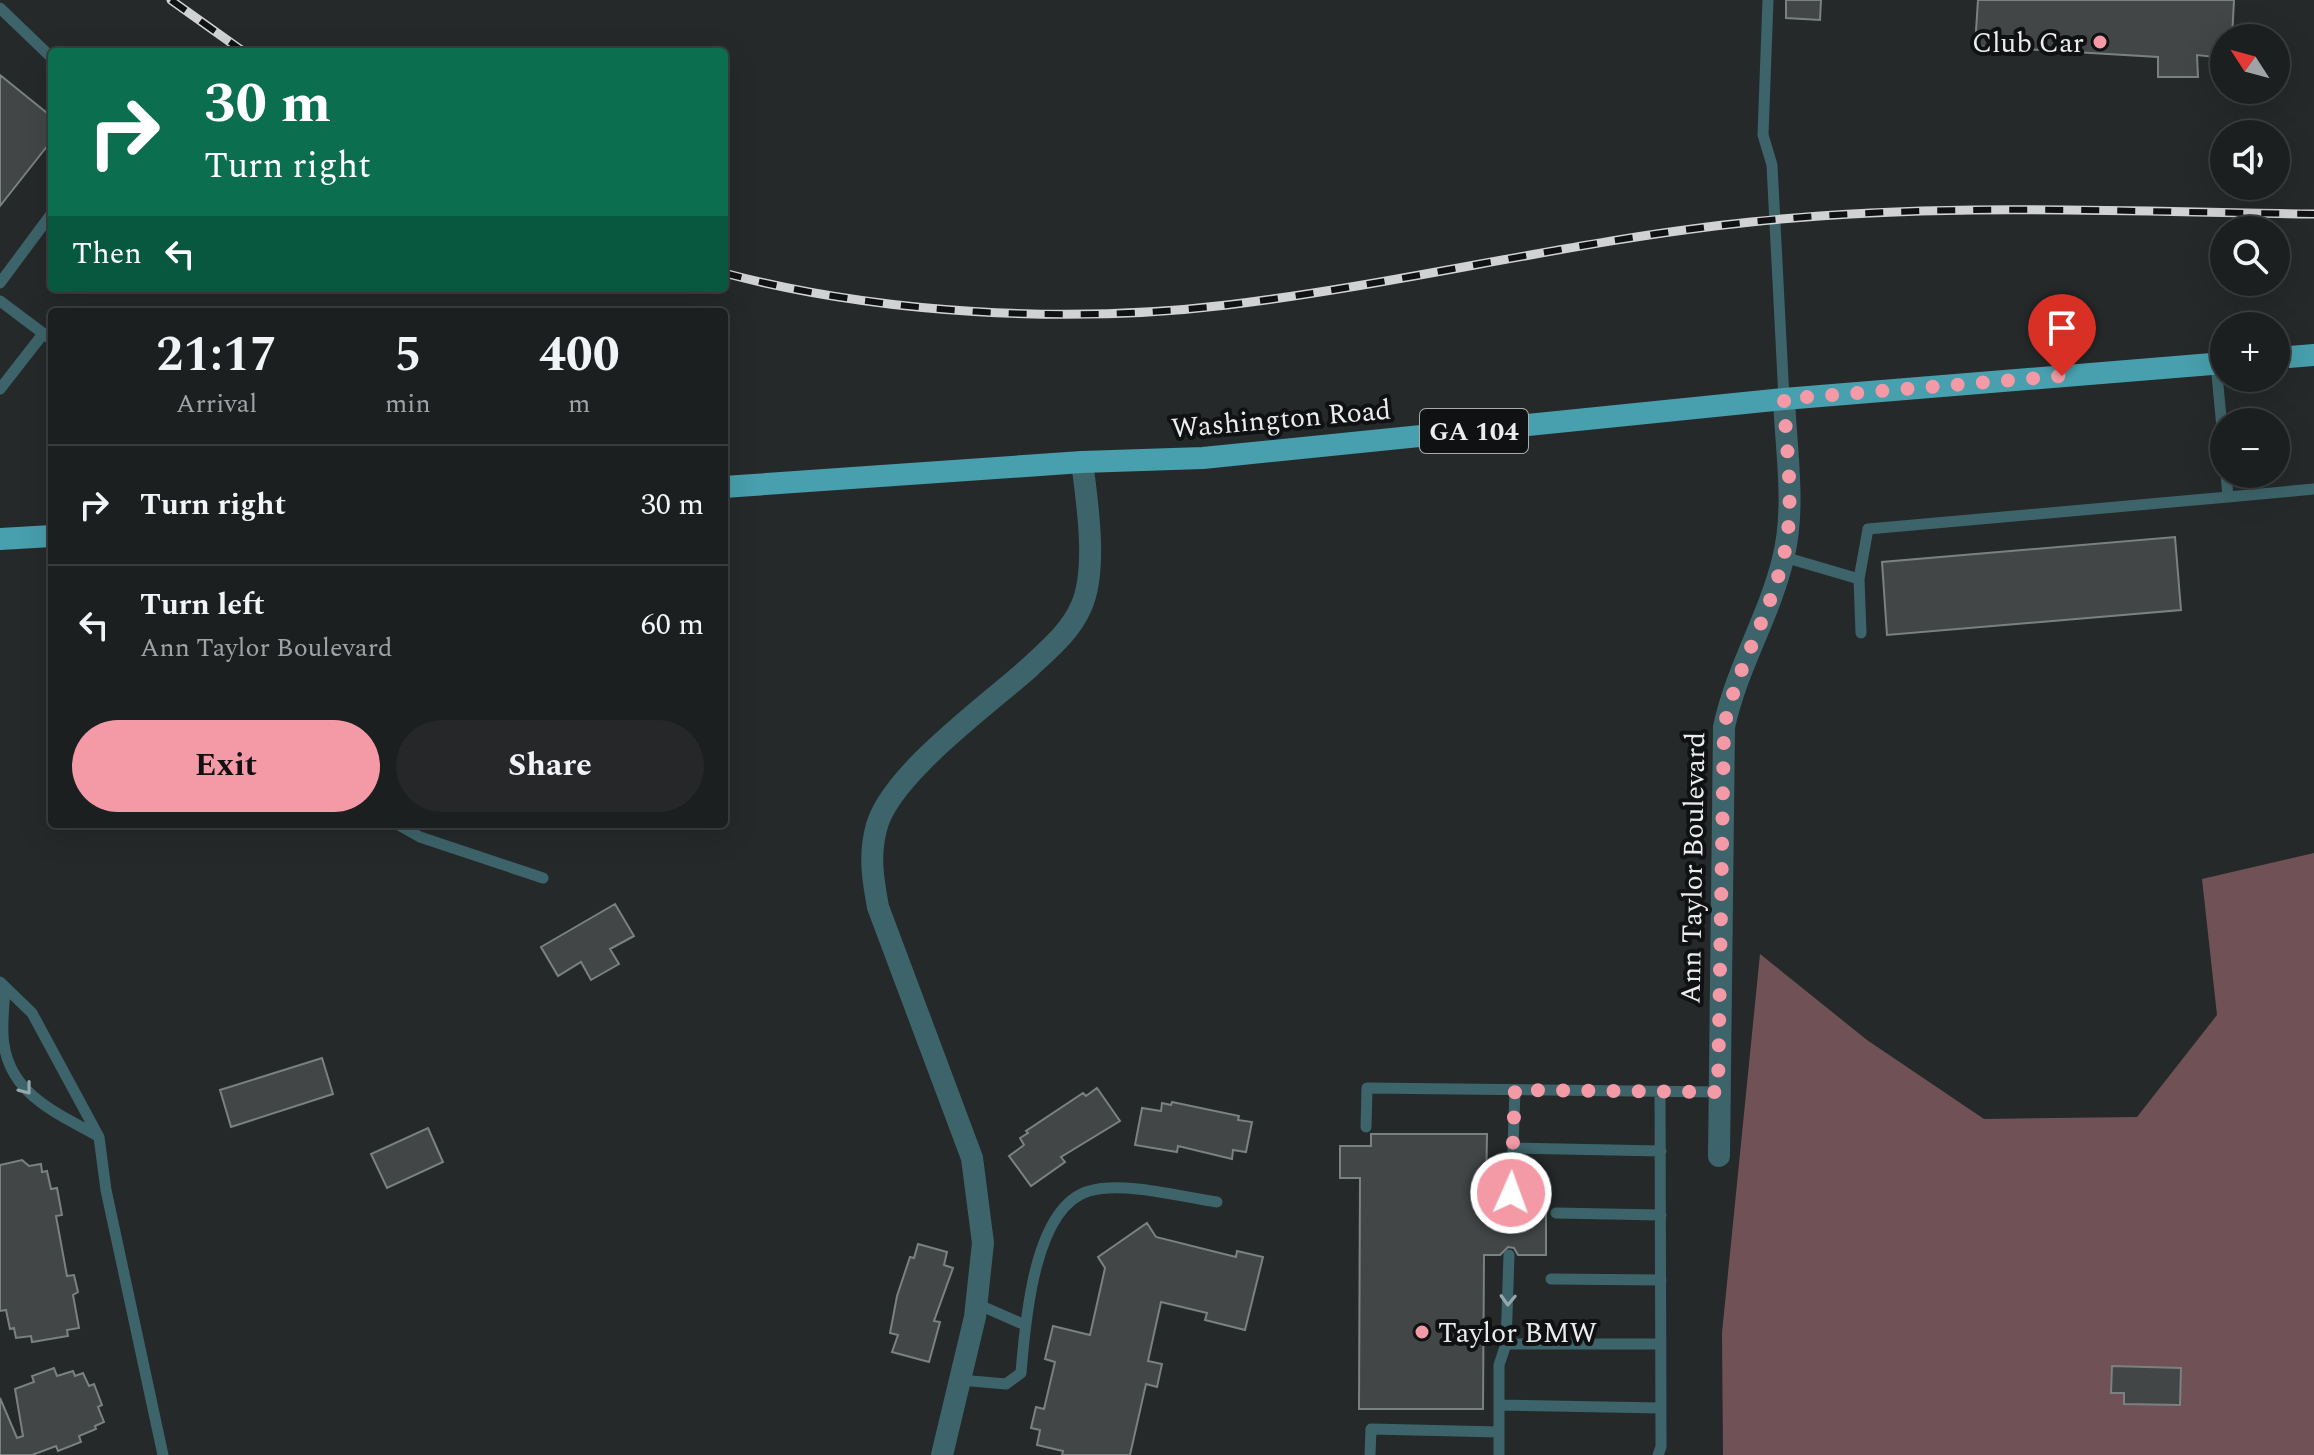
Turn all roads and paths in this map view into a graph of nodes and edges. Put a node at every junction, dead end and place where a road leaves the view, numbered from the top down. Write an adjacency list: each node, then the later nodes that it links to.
1 (1768, 0): 12 (lane)
2 (0, 8): 3 (lane)
3 (48, 54)
4 (48, 218): 5 (lane)
5 (0, 283)
6 (0, 301): 7 (lane)
7 (48, 337): 11 (lane)
8 (2314, 355): 9 (main road)
9 (2290, 357)
10 (2210, 364): 12 (main road, Washington Road / GA 104)
11 (0, 389)
12 (1784, 399): 13 (main road, Washington Road / GA 104); 20 (street, Ann Taylor Boulevard)
13 (1082, 462): 14 (main road, Washington Road / GA 104); 41 (street)
14 (728, 487)
15 (2227, 488): 17 (lane)
16 (2314, 489): 17 (lane)
17 (2228, 497): 21 (lane)
18 (48, 536): 19 (main road)
19 (0, 539)
20 (1784, 557): 21 (lane); 28 (street, Ann Taylor Boulevard)
21 (1859, 579): 22 (lane)
22 (1861, 633)
23 (404, 828): 24 (lane)
24 (543, 878)
25 (2, 986): 30 (lane); 30 (lane, one-way to 30)
26 (1515, 1090): 27 (lane); 29 (lane); 31 (lane)
27 (1660, 1091): 28 (lane); 32 (lane)
28 (1718, 1092): 33 (street, Ann Taylor Boulevard)
29 (1366, 1127)
30 (99, 1137): 49 (lane)
31 (1513, 1148): 32 (lane); 34 (lane)
32 (1661, 1151): 37 (lane)
33 (1719, 1156)
34 (1511, 1193)
35 (1217, 1202): 42 (lane)
36 (1556, 1213): 37 (lane)
37 (1661, 1215): 40 (lane)
38 (1509, 1255): 43 (lane, one-way to 43)
39 (1551, 1279): 40 (lane)
40 (1661, 1280): 44 (lane)
41 (977, 1304): 42 (lane); 45 (street)
42 (1025, 1325): 45 (lane)
43 (1506, 1344): 44 (lane); 46 (lane)
44 (1661, 1344): 47 (lane)
45 (960, 1380): 50 (street)
46 (1499, 1405): 47 (lane); 48 (lane)
47 (1661, 1408): 53 (lane)
48 (1499, 1432): 51 (lane); 52 (lane)
49 (163, 1455)
50 (942, 1455)
51 (1370, 1455)
52 (1499, 1455)
53 (1658, 1455)

